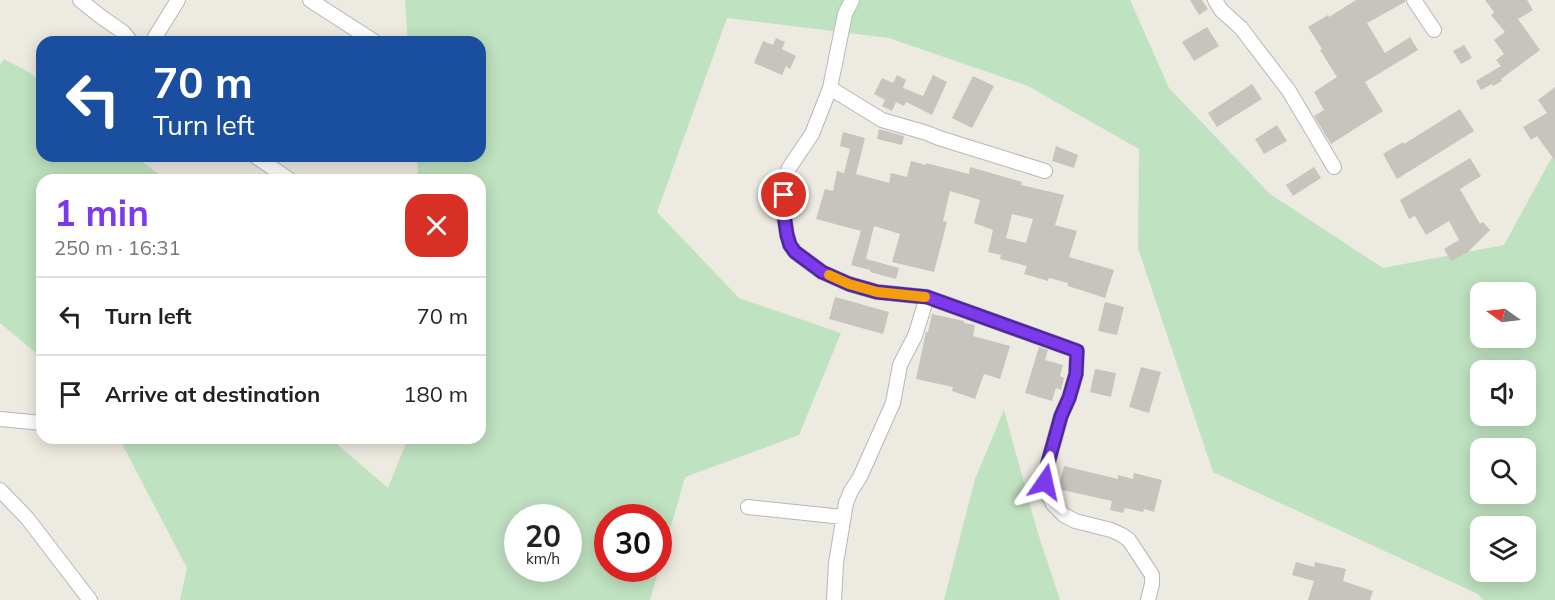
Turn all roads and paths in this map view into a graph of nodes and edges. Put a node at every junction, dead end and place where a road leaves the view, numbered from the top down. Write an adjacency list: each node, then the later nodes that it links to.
1 (80, 0): 8 (street)
2 (178, 0): 9 (street)
3 (310, 0): 10 (street)
4 (852, 0): 11 (street)
5 (1215, 0): 13 (street)
6 (1414, 0): 7 (street)
7 (1434, 30)
8 (126, 36)
9 (156, 36)
10 (366, 36)
11 (830, 88): 14 (street); 16 (street)
12 (264, 162): 15 (street)
13 (1334, 167)
14 (1045, 171)
15 (281, 174)
16 (927, 297): 21 (street); 24 (street)
17 (0, 419): 18 (street)
18 (36, 422)
19 (0, 490): 22 (street)
20 (748, 507): 21 (street)
21 (843, 517): 23 (street)
22 (90, 600)
23 (834, 600)
24 (1148, 600)

